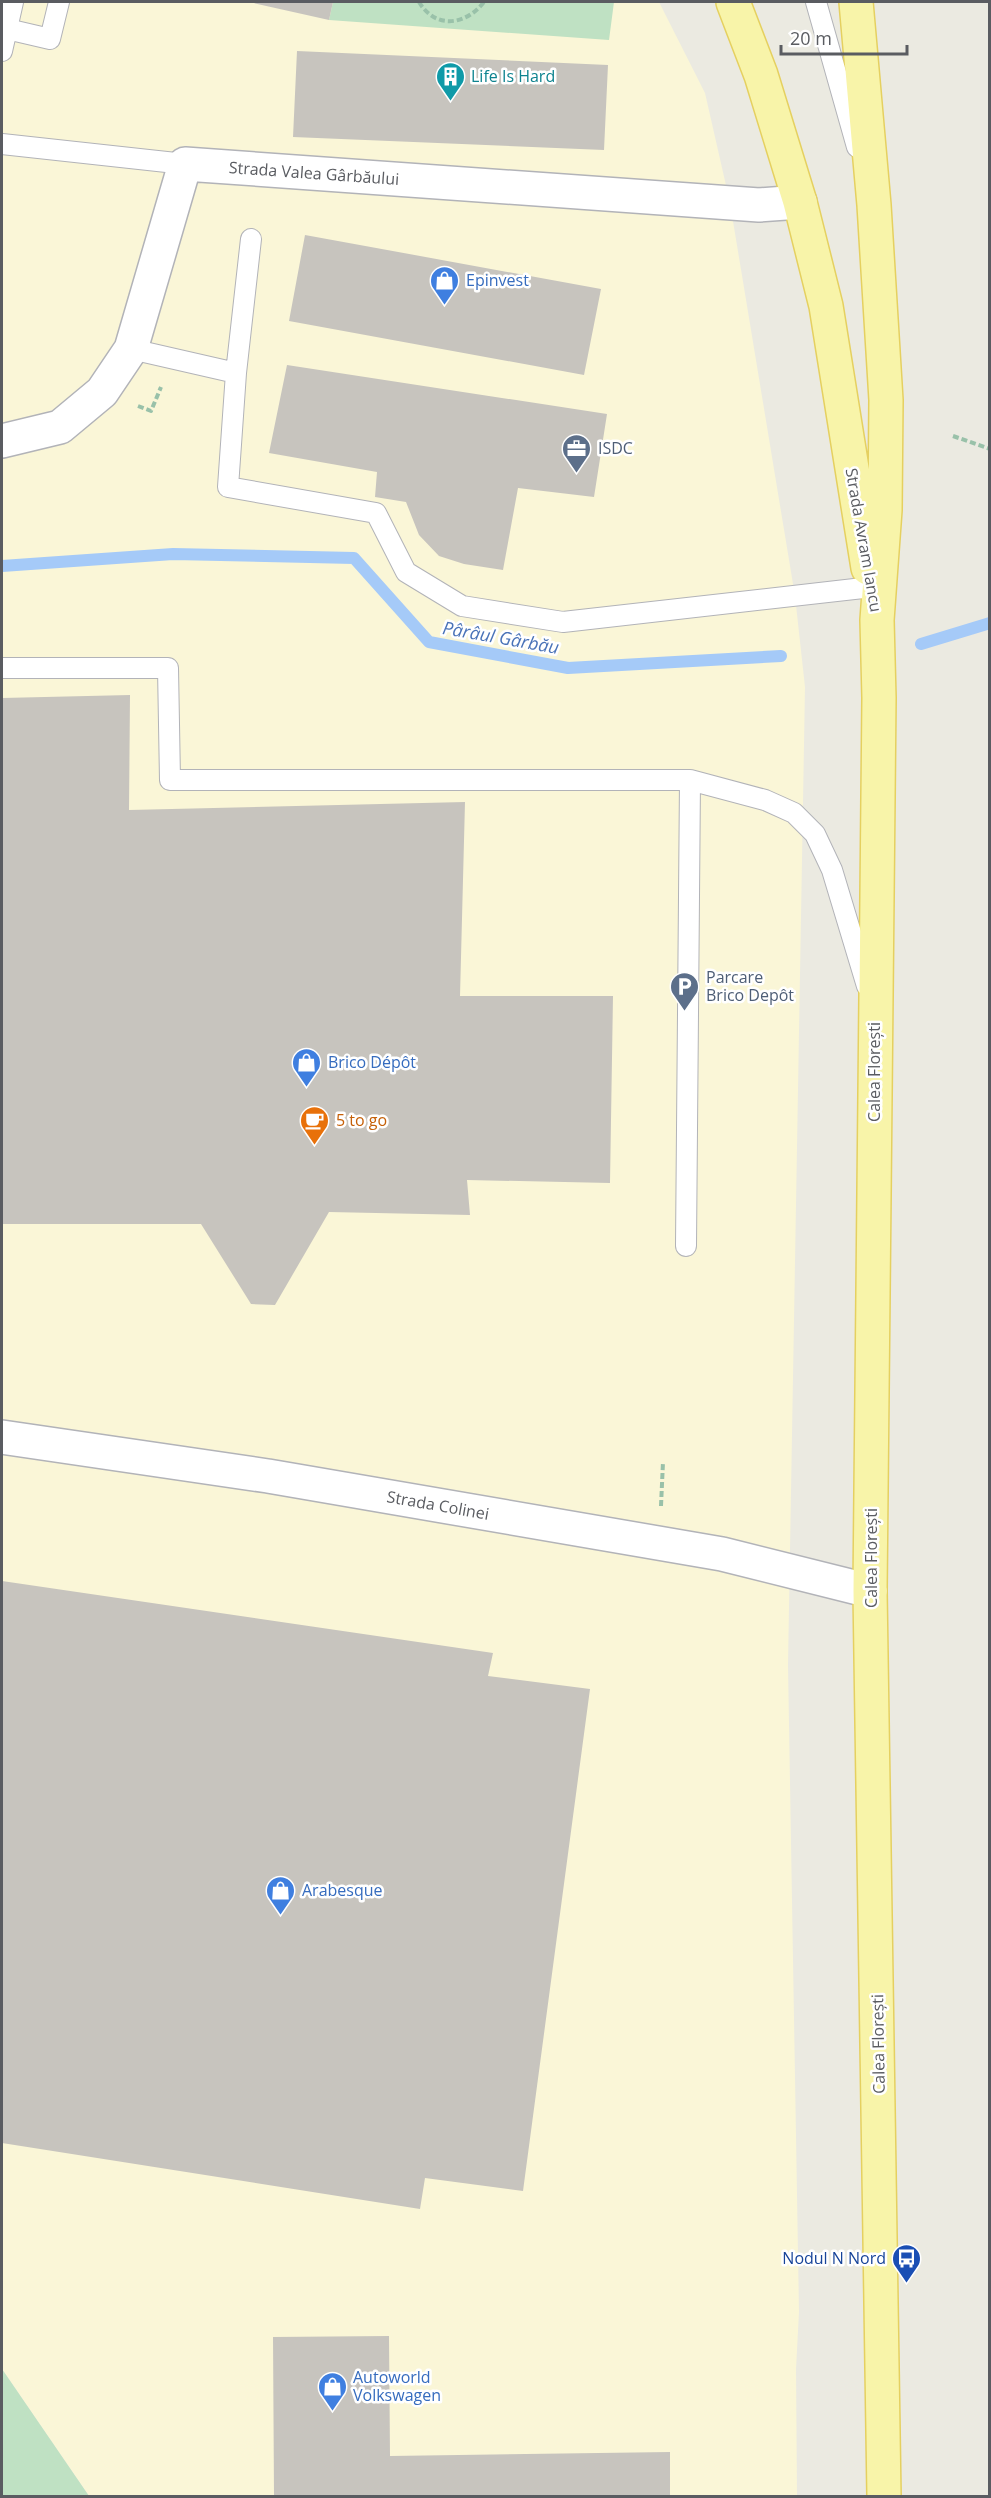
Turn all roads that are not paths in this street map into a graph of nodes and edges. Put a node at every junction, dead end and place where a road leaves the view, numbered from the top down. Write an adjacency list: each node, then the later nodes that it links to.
1 (13, 2): 6 (lane)
2 (59, 2): 6 (lane)
3 (733, 2): 10 (main road, Strada Avram Iancu)
4 (816, 2): 11 (lane)
5 (856, 2): 11 (main road, Strada Avram Iancu)
6 (7, 29): 7 (lane)
7 (2, 51)
8 (2, 144): 9 (lane)
9 (185, 164): 10 (street, Strada Valea Gârbăului); 13 (street)
10 (800, 202): 16 (main road, Strada Avram Iancu)
11 (874, 205): 17 (main road, Strada Avram Iancu)
12 (252, 239): 14 (lane)
13 (131, 349): 14 (lane); 15 (street)
14 (236, 373): 16 (lane)
15 (2, 441)
16 (872, 587): 17 (main road, Strada Avram Iancu)
17 (877, 627): 20 (main road, Calea Florești)
18 (2, 668): 19 (lane)
19 (690, 780): 20 (lane); 21 (lane)
20 (874, 1009): 23 (main road, Calea Florești)
21 (686, 1246)
22 (2, 1437): 23 (street, Strada Colinei)
23 (870, 1591): 24 (main road, Calea Florești)
24 (883, 2428): 25 (main road); 26 (main road, Calea Florești)
25 (868, 2496)
26 (884, 2496)

